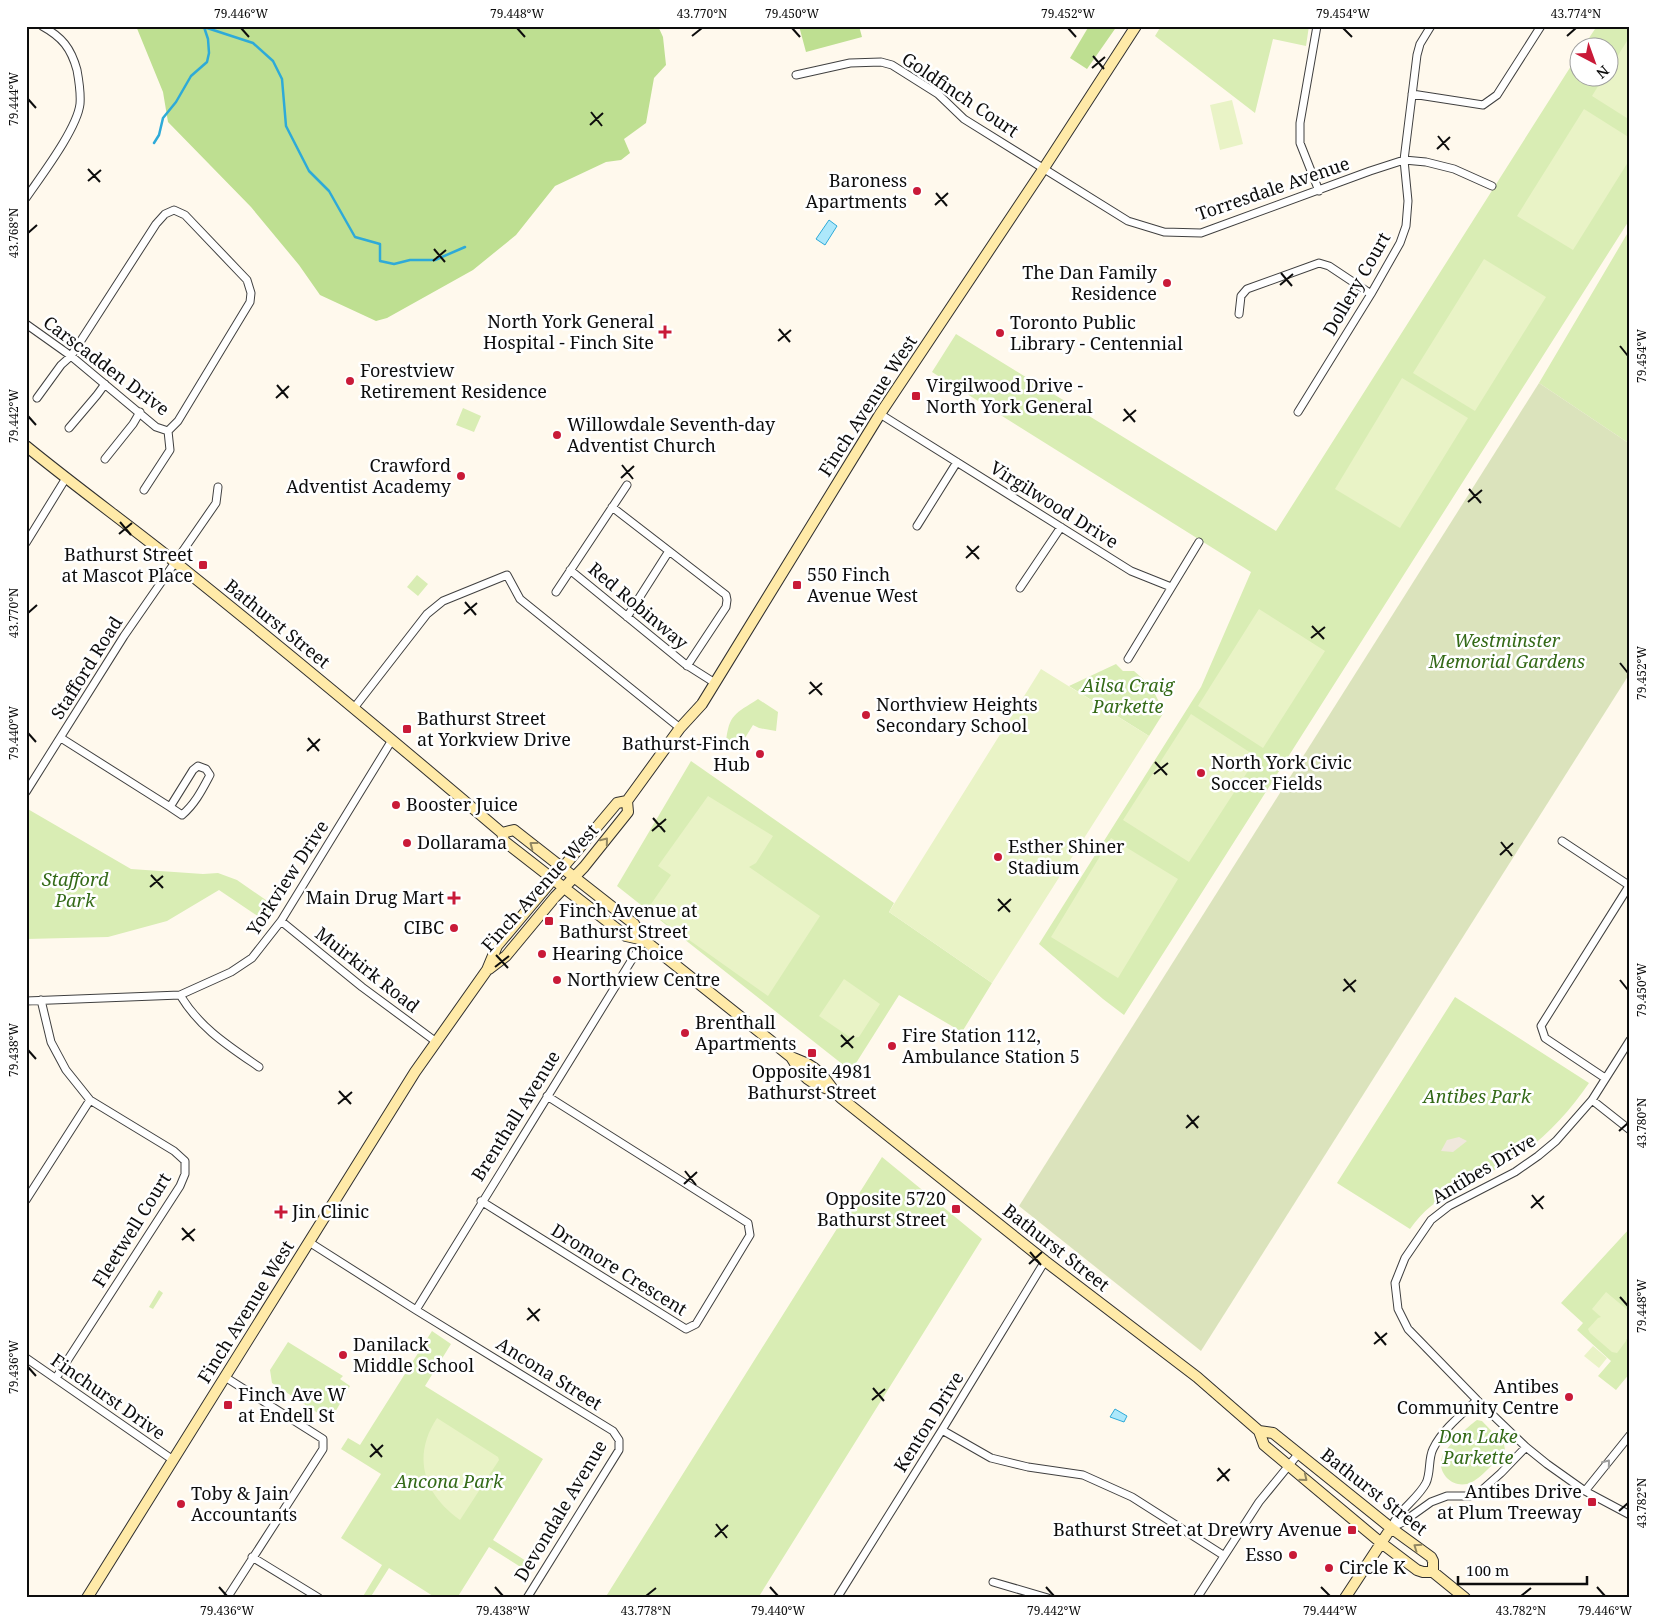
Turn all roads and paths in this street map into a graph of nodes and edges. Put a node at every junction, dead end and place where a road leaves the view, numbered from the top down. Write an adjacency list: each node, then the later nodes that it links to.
1 (42, 26): 12 (street)
2 (1136, 26): 9 (main road, Finch Avenue West)
3 (1317, 26): 11 (street)
4 (1431, 26): 7 (street, Dollery Court)
5 (1541, 26): 7 (street)
6 (796, 75): 9 (street, Goldfinch Court)
7 (1412, 94): 8 (street, Dollery Court)
8 (1404, 160): 10 (street, Torresdale Avenue); 11 (street, Torresdale Avenue); 13 (street, Dollery Court)
9 (1044, 168): 11 (street, Torresdale Avenue); 21 (main road, Finch Avenue West)
10 (1492, 186)
11 (1319, 191)
12 (26, 198)
13 (1371, 294): 14 (street); 20 (street, Dollery Court)
14 (1239, 314)
15 (26, 324): 16 (street, Carscadden Drive)
16 (71, 356): 17 (street, Carscadden Drive); 18 (street); 23 (street)
17 (105, 384): 19 (street, Carscadden Drive); 22 (street)
18 (37, 398)
19 (140, 412): 23 (street, Carscadden Drive); 25 (street)
20 (1298, 412)
21 (880, 414): 26 (street, Virgilwood Drive); 45 (main road, Finch Avenue West)
22 (69, 428)
23 (168, 431): 30 (street)
24 (26, 446): 27 (main road, Bathurst Street)
25 (105, 459)
26 (957, 462): 32 (street); 33 (street, Virgilwood Drive)
27 (66, 478): 35 (street); 37 (main road, Bathurst Street)
28 (627, 485): 31 (street, Red Robinway)
29 (218, 486): 37 (street, Stafford Road)
30 (144, 490)
31 (612, 507): 36 (street, Red Robinway); 38 (street, Red Robinway)
32 (917, 526)
33 (1061, 527): 39 (street, Virgilwood Drive); 40 (street)
34 (1198, 542): 39 (street)
35 (26, 543)
36 (669, 551): 42 (street); 44 (street, Red Robinway)
37 (174, 562): 46 (main road, Bathurst Street); 48 (street, Stafford Road)
38 (570, 570): 41 (street, Red Robinway); 42 (street, Red Robinway)
39 (1171, 587): 43 (street)
40 (1020, 588)
41 (556, 592)
42 (627, 617): 44 (street, Red Robinway)
43 (1128, 659)
44 (687, 666): 45 (street, Red Robinway)
45 (715, 683): 47 (main road, Finch Avenue West)
46 (354, 708): 47 (street); 49 (main road, Bathurst Street)
47 (680, 728): 51 (main road, Finch Avenue West)
48 (60, 738): 50 (street, Stafford Road); 52 (street)
49 (392, 740): 53 (main road, Bathurst Street); 60 (street, Yorkview Drive)
50 (26, 792)
51 (626, 801): 55 (main road, Finch Avenue West); 56 (main road, Finch Avenue West, one-way to 51)
52 (170, 807): 52 (street)
53 (502, 832): 55 (main road, Bathurst Street, one-way to 53); 57 (main road, Bathurst Street)
54 (1562, 841): 58 (street)
55 (562, 867): 56 (main road, Bathurst Street); 57 (main road, Finch Avenue West)
56 (574, 877): 59 (main road, Finch Avenue West); 61 (main road, Bathurst Street)
57 (552, 880): 59 (main road, Bathurst Street); 62 (main road, Finch Avenue West)
58 (1629, 886): 69 (street)
59 (563, 888): 61 (main road, Bathurst Street); 62 (main road, Finch Avenue West)
60 (281, 921): 63 (street, Yorkview Drive); 66 (street, Muirkirk Road)
61 (644, 940): 70 (street, Brenthall Avenue); 77 (main road, Bathurst Street)
62 (487, 970): 66 (main road, Finch Avenue West)
63 (180, 995): 64 (street, Yorkview Drive); 68 (street)
64 (41, 1000): 65 (street, Yorkview Drive); 71 (street, Fleetwell Court)
65 (26, 1001)
66 (435, 1041): 76 (main road, Finch Avenue West)
67 (1629, 1042): 69 (street, Antibes Drive)
68 (259, 1067)
69 (1605, 1078): 72 (street, Antibes Drive)
70 (547, 1096): 75 (street, Brenthall Avenue); 75 (street, Dromore Crescent)
71 (90, 1100): 74 (street); 81 (street, Fleetwell Court)
72 (1592, 1100): 73 (street); 82 (street, Antibes Drive)
73 (1630, 1130)
74 (26, 1200)
75 (481, 1201): 78 (street, Brenthall Avenue)
76 (309, 1242): 78 (street, Ancona Street); 80 (main road, Finch Avenue West)
77 (1045, 1261): 83 (street, Kenton Drive); 84 (main road, Bathurst Street)
78 (416, 1310): 86 (street, Ancona Street)
79 (26, 1358): 81 (street, Finchurst Drive)
80 (225, 1377): 89 (main road, Finch Avenue West); 96 (street)
81 (56, 1378): 89 (street, Finchurst Drive)
82 (1477, 1400): 87 (street, Antibes Drive); 93 (street)
83 (942, 1430): 95 (street); 103 (street, Kenton Drive)
84 (1260, 1431): 88 (main road, Bathurst Street); 90 (main road, Bathurst Street)
85 (1630, 1435): 91 (street, one-way to 85)
86 (619, 1440): 102 (street, Devondale Avenue)
87 (1526, 1447): 91 (street, Antibes Drive); 93 (street)
88 (1299, 1453): 90 (street); 93 (main road, Bathurst Street)
89 (173, 1460): 99 (main road, Finch Avenue West)
90 (1289, 1466): 94 (main road, Bathurst Street, one-way to 94); 95 (street)
91 (1585, 1490): 92 (street, Antibes Drive)
92 (1630, 1515)
93 (1391, 1528): 94 (main road); 97 (main road, Bathurst Street, one-way to 93)
94 (1380, 1542): 97 (main road, Bathurst Street); 106 (main road)
95 (1223, 1555): 105 (street)
96 (252, 1557): 100 (street); 101 (street)
97 (1433, 1572): 107 (main road, Bathurst Street)
98 (993, 1582): 104 (street)
99 (90, 1597)
100 (227, 1598)
101 (319, 1598)
102 (527, 1598)
103 (837, 1598)
104 (1048, 1598)
105 (1197, 1598)
106 (1345, 1598)
107 (1466, 1598)

